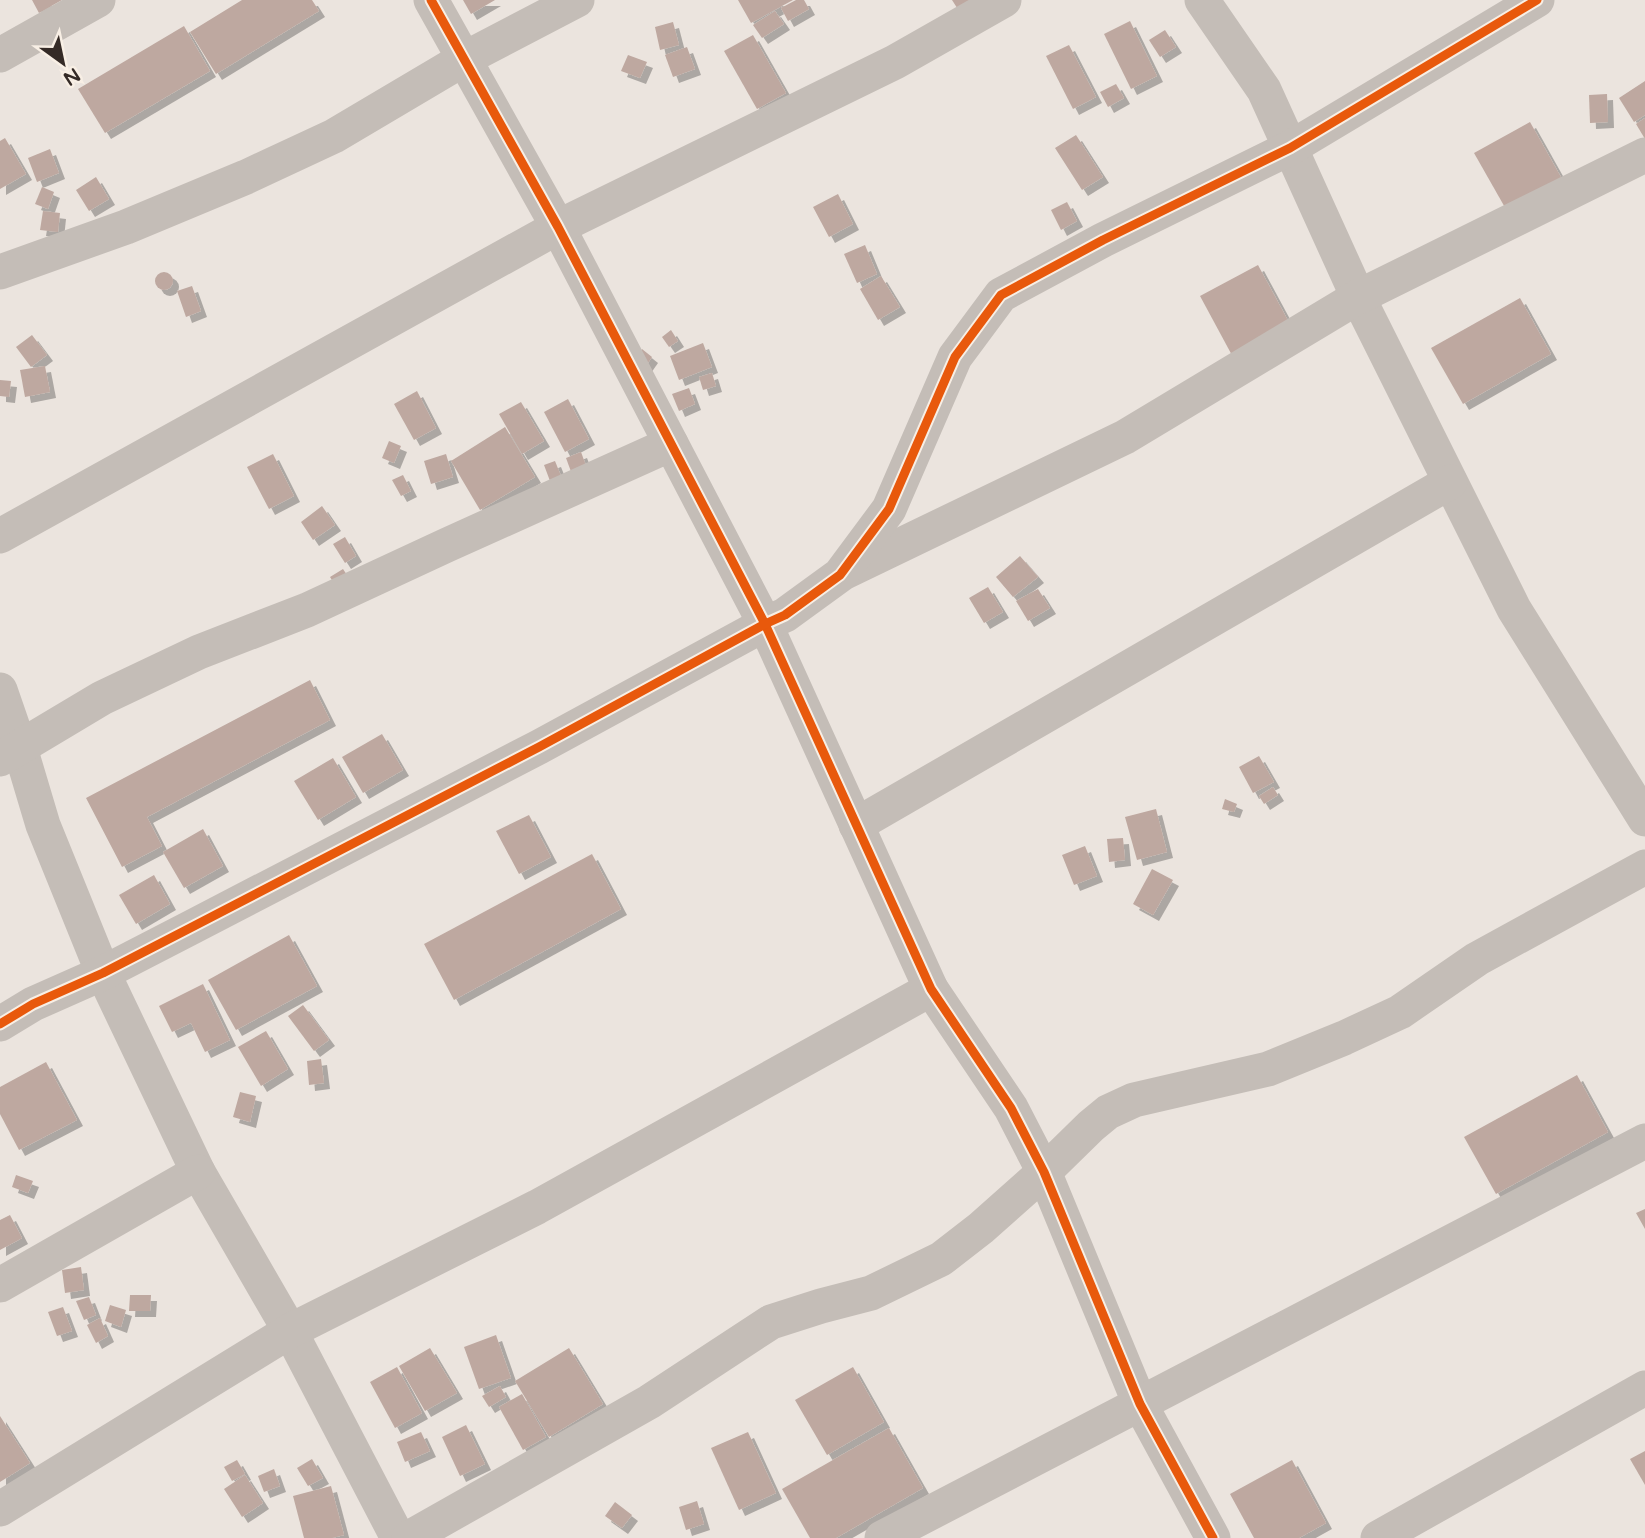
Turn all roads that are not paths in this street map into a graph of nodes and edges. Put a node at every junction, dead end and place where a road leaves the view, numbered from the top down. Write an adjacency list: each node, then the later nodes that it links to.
1 (98, 0): 7 (street)
2 (431, 0): 8 (street)
3 (577, 0): 8 (street)
4 (1004, 0): 11 (street)
5 (1202, 0): 9 (street)
6 (1537, 0): 9 (street)
7 (0, 55)
8 (464, 59): 11 (street); 12 (street)
9 (1290, 148): 13 (street); 17 (street)
10 (1645, 155): 13 (street)
11 (558, 227): 14 (street); 16 (street)
12 (0, 272)
13 (1358, 297): 15 (street); 17 (street)
14 (671, 444): 18 (street); 20 (street)
15 (1450, 482): 21 (street); 22 (street)
16 (0, 536)
17 (840, 575): 18 (street)
18 (765, 624): 22 (street); 24 (street)
19 (0, 690): 20 (street)
20 (10, 754): 24 (street)
21 (1645, 819)
22 (856, 825): 25 (street)
23 (1645, 867): 29 (street)
24 (103, 973): 26 (street); 28 (street)
25 (931, 989): 29 (street); 31 (street)
26 (0, 1024)
27 (1645, 1141): 33 (street)
28 (198, 1172): 30 (street); 31 (street)
29 (1044, 1172): 33 (street); 36 (street)
30 (0, 1285)
31 (289, 1331): 34 (street); 35 (street)
32 (1645, 1388): 39 (street)
33 (1140, 1404): 37 (street); 38 (street)
34 (0, 1509)
35 (398, 1538)
36 (409, 1538)
37 (882, 1538)
38 (1213, 1538)
39 (1378, 1538)

